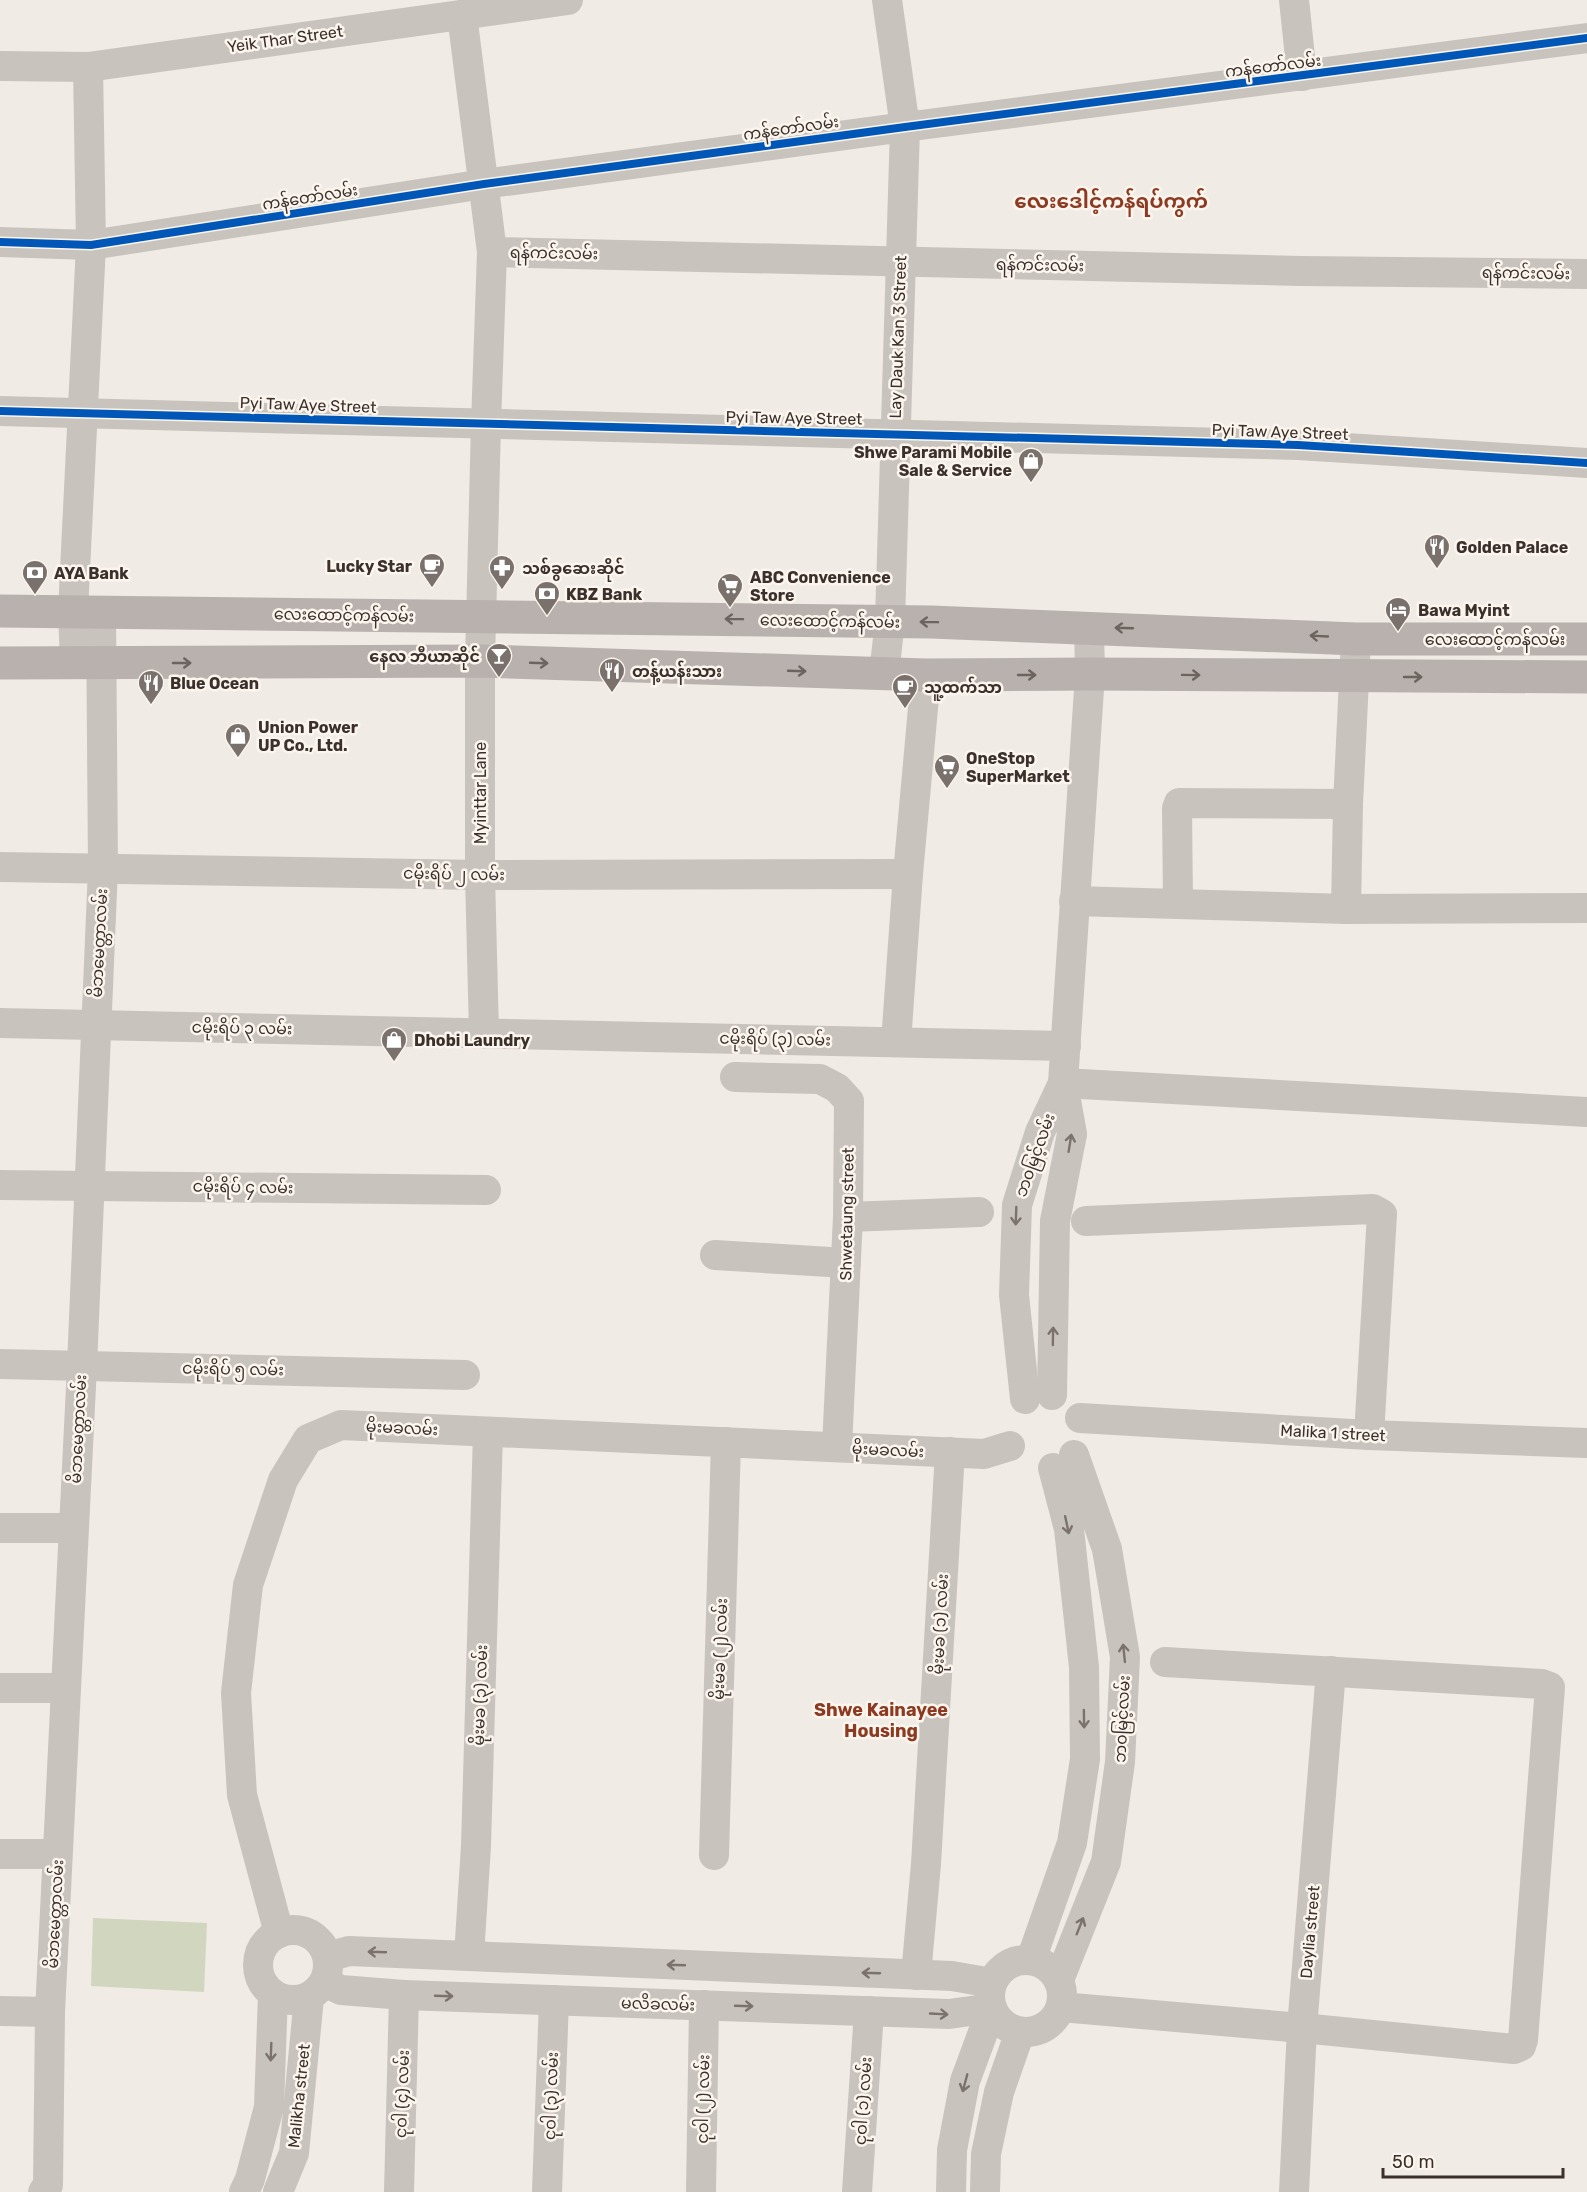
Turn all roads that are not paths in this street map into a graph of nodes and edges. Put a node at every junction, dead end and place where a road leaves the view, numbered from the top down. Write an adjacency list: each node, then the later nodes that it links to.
1 (568, 0): 4 (street, Yeik Thar Street)
2 (887, 0): 9 (street, Lay Dauk Kan 3 Street)
3 (1294, 0): 8 (street)
4 (462, 15): 7 (street, Yeik Thar Street); 10 (street, Myinttar Lane)
5 (1587, 38): 8 (street, ကန်တော်လမ်း)
6 (0, 66): 7 (street, Yeik Thar Street)
7 (88, 67): 12 (street, မိဘမေတ္တာလမ်း)
8 (1302, 76): 9 (street, ကန်တော်လမ်း)
9 (905, 127): 10 (street, ကန်တော်လမ်း); 14 (street, Lay Dauk Kan 3 Street)
10 (484, 183): 12 (street, ကန်တော်လမ်း); 13 (street, Myinttar Lane)
11 (0, 242): 12 (street, ကန်တော်လမ်း)
12 (92, 245): 17 (street, မိဘမေတ္တာလမ်း)
13 (492, 252): 14 (street, ရန်ကင်းလမ်း); 18 (street, Myinttar Lane)
14 (900, 262): 15 (street, ရန်ကင်းလမ်း); 19 (street, Lay Dauk Kan 3 Street)
15 (1587, 274)
16 (0, 411): 17 (street, Pyi Taw Aye Street)
17 (83, 413): 18 (street, Pyi Taw Aye Street); 22 (street, မိဘမေတ္တာလမ်း)
18 (486, 424): 19 (street, Pyi Taw Aye Street); 23 (street, Myinttar Lane)
19 (894, 434): 20 (street, Pyi Taw Aye Street); 24 (street, Lay Dauk Kan 3 Street)
20 (1587, 463)
21 (0, 611): 22 (main road, လေးထောင့်ကန်လမ်း)
22 (87, 612): 23 (main road, လေးထောင့်ကန်လမ်း); 31 (street, မိဘမေတ္တာလမ်း)
23 (481, 616): 24 (main road, လေးထောင့်ကန်လမ်း, one-way to 23); 29 (street, Myinttar Lane)
24 (890, 621): 25 (main road, လေးထောင့်ကန်လမ်း, one-way to 24); 32 (street, Lay Dauk Kan 3 Street)
25 (1089, 627): 26 (main road, လေးထောင့်ကန်လမ်း, one-way to 25); 33 (street)
26 (1356, 639): 27 (main road, လေးထောင့်ကန်လမ်း); 36 (street)
27 (1542, 639): 28 (main road, လေးထောင့်ကန်လမ်း); 35 (main road)
28 (1587, 639)
29 (480, 662): 31 (main road, one-way to 29); 32 (main road, one-way to 32); 42 (street, Myinttar Lane)
30 (0, 663): 31 (main road)
31 (89, 664): 40 (street, မိဘမေတ္တာလမ်း)
32 (884, 674): 34 (main road)
33 (1090, 674): 34 (main road, one-way to 33); 36 (main road, one-way to 36); 43 (street)
34 (926, 675): 41 (street)
35 (1539, 676): 36 (main road, one-way to 35); 37 (main road)
36 (1355, 677): 38 (street)
37 (1587, 677)
38 (1348, 804): 44 (street); 46 (street)
39 (0, 867): 40 (street, ငမိုးရိပ် ၂ လမ်း)
40 (103, 868): 42 (street, ငမိုးရိပ် ၂ လမ်း); 48 (street, မိဘမေတ္တာလမ်း)
41 (908, 874): 42 (street, ငမိုးရိပ် ၂ လမ်း); 50 (street)
42 (480, 875): 49 (street, Myinttar Lane)
43 (1074, 901): 44 (street); 51 (street)
44 (1178, 904): 46 (street)
45 (1587, 908): 46 (street)
46 (1346, 909)
47 (0, 1023): 48 (street, ငမိုးရိပ် ၃ လမ်း)
48 (96, 1024): 49 (street, ငမိုးရိပ် ၃ လမ်း); 56 (street, မိဘမေတ္တာလမ်း)
49 (484, 1033): 50 (street, ငမိုးရိပ် (၃) လမ်း)
50 (896, 1042): 51 (street, ငမိုးရိပ် (၃) လမ်း)
51 (1066, 1046): 53 (street)
52 (735, 1077): 59 (street, Shwetaung street)
53 (1064, 1083): 54 (street); 66 (street, ဘ၀မြင့်လမ်း, one-way to 53); 66 (street, ဘ၀မြင့်လမ်း, one-way to 66)
54 (1587, 1112)
55 (0, 1185): 56 (street, ငမိုးရိပ် ၄ လမ်း)
56 (88, 1186): 57 (street, ငမိုးရိပ် ၄ လမ်း); 64 (street, မိဘမေတ္တာလမ်း)
57 (486, 1190)
58 (979, 1212): 59 (street)
59 (848, 1217): 62 (street, Shwetaung street)
60 (1086, 1221): 69 (street)
61 (715, 1255): 62 (street)
62 (846, 1263): 73 (street, Shwetaung street)
63 (0, 1364): 64 (street, ငမိုးရိပ် ၅ လမ်း)
64 (82, 1365): 65 (street, ငမိုးရိပ် ၅ လမ်း); 77 (street, မိဘမေတ္တာလမ်း)
65 (465, 1375)
66 (1038, 1397): 67 (street); 72 (street)
67 (1080, 1418): 69 (street, Malika 1 street); 75 (street)
68 (488, 1433): 70 (street, မိုးမခလမ်း); 85 (street, မိုးမခလမ်း); 86 (street, မိုးမခ (၃) လမ်း)
69 (1369, 1435): 71 (street, Malika 1 street)
70 (726, 1442): 73 (street, မိုးမခလမ်း); 84 (street, မိုးမခ (၂) လမ်း)
71 (1587, 1443)
72 (1010, 1446): 74 (street, မိုးမခလမ်း); 75 (street)
73 (837, 1447): 74 (street, မိုးမခလမ်း)
74 (950, 1452): 88 (street, မိုးမခ (၁) လမ်း)
75 (1064, 1462): 87 (street, one-way to 87); 90 (street, ဘ၀မြင့်လမ်း, one-way to 75)
76 (0, 1528): 77 (street)
77 (72, 1528): 81 (street, မိဘမေတ္တာလမ်း)
78 (1165, 1662): 79 (street)
79 (1331, 1671): 99 (street, Daylia street); 99 (street)
80 (0, 1688): 81 (street)
81 (65, 1688): 83 (street, မိဘမေတ္တာလမ်း)
82 (0, 1854): 83 (street)
83 (57, 1854): 98 (street, မိဘမေတ္တာလမ်း)
84 (714, 1855)
85 (279, 1933): 89 (street); 91 (street)
86 (469, 1956): 88 (street, one-way to 86); 89 (street, one-way to 89)
87 (1031, 1960): 90 (street); 93 (street)
88 (916, 1975): 93 (street)
89 (320, 1979): 91 (street); 92 (street, မလိခလမ်း); 103 (street, Malikha street)
90 (1060, 1993): 99 (street); 100 (street)
91 (273, 1994): 102 (street, one-way to 102)
92 (404, 1995): 94 (street, မလိခလမ်း, one-way to 94); 104 (street, ငုဝါ (၄) လမ်း)
93 (992, 1996): 97 (street, မလိခလမ်း, one-way to 93); 100 (street); 108 (street, one-way to 108)
94 (554, 2000): 95 (street, မလိခလမ်း); 105 (street, ငုဝါ (၃) လမ်း)
95 (704, 2005): 97 (street, မလိခလမ်း, one-way to 97); 106 (street, ငုဝါ (၂) လမ်း)
96 (0, 2011): 98 (street)
97 (869, 2011): 107 (street, ငုဝါ (၁) လမ်း)
98 (50, 2012): 101 (street, မိဘမေတ္တာလမ်း)
99 (1302, 2028): 110 (street, Daylia street)
100 (1020, 2031): 109 (street)
101 (43, 2192)
102 (244, 2192)
103 (278, 2192)
104 (399, 2192)
105 (547, 2192)
106 (701, 2192)
107 (857, 2192)
108 (951, 2192)
109 (985, 2192)
110 (1294, 2192)

